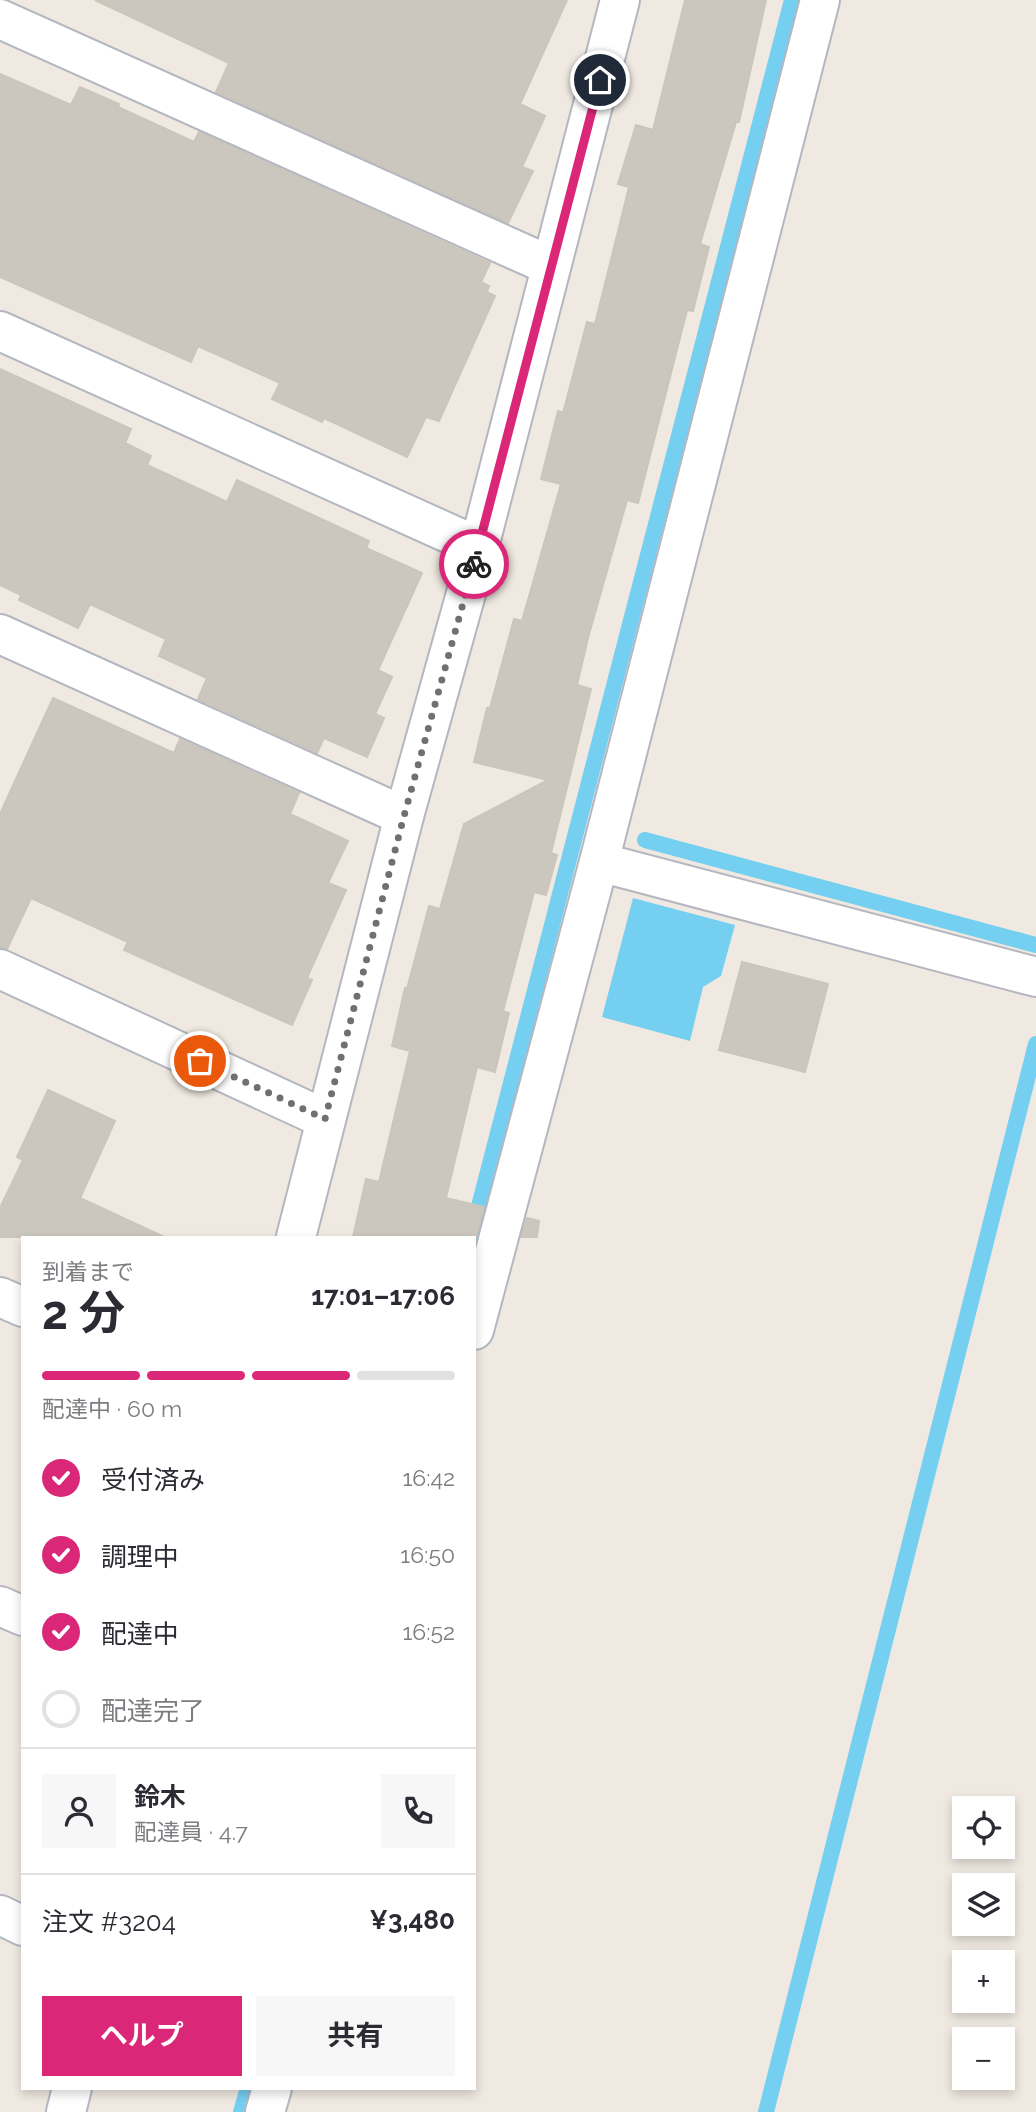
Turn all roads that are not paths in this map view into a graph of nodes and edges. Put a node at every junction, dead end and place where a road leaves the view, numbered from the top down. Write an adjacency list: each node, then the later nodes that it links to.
1 (620, 0): 4 (street)
2 (820, 0): 9 (street)
3 (0, 19): 4 (street)
4 (551, 266): 6 (street)
5 (0, 331): 6 (street)
6 (479, 547): 8 (street)
7 (0, 634): 8 (street)
8 (404, 816): 12 (street)
9 (599, 862): 11 (street); 16 (street)
10 (0, 969): 12 (street)
11 (1036, 976)
12 (325, 1119): 13 (street)
13 (296, 1236)
14 (0, 1297): 15 (street)
15 (21, 1306)
16 (476, 1323)
17 (0, 1606): 18 (street)
18 (21, 1615)
19 (0, 1916): 20 (street)
20 (21, 1925)
21 (72, 2090): 23 (street)
22 (271, 2090): 24 (street)
23 (66, 2112)
24 (265, 2112)

